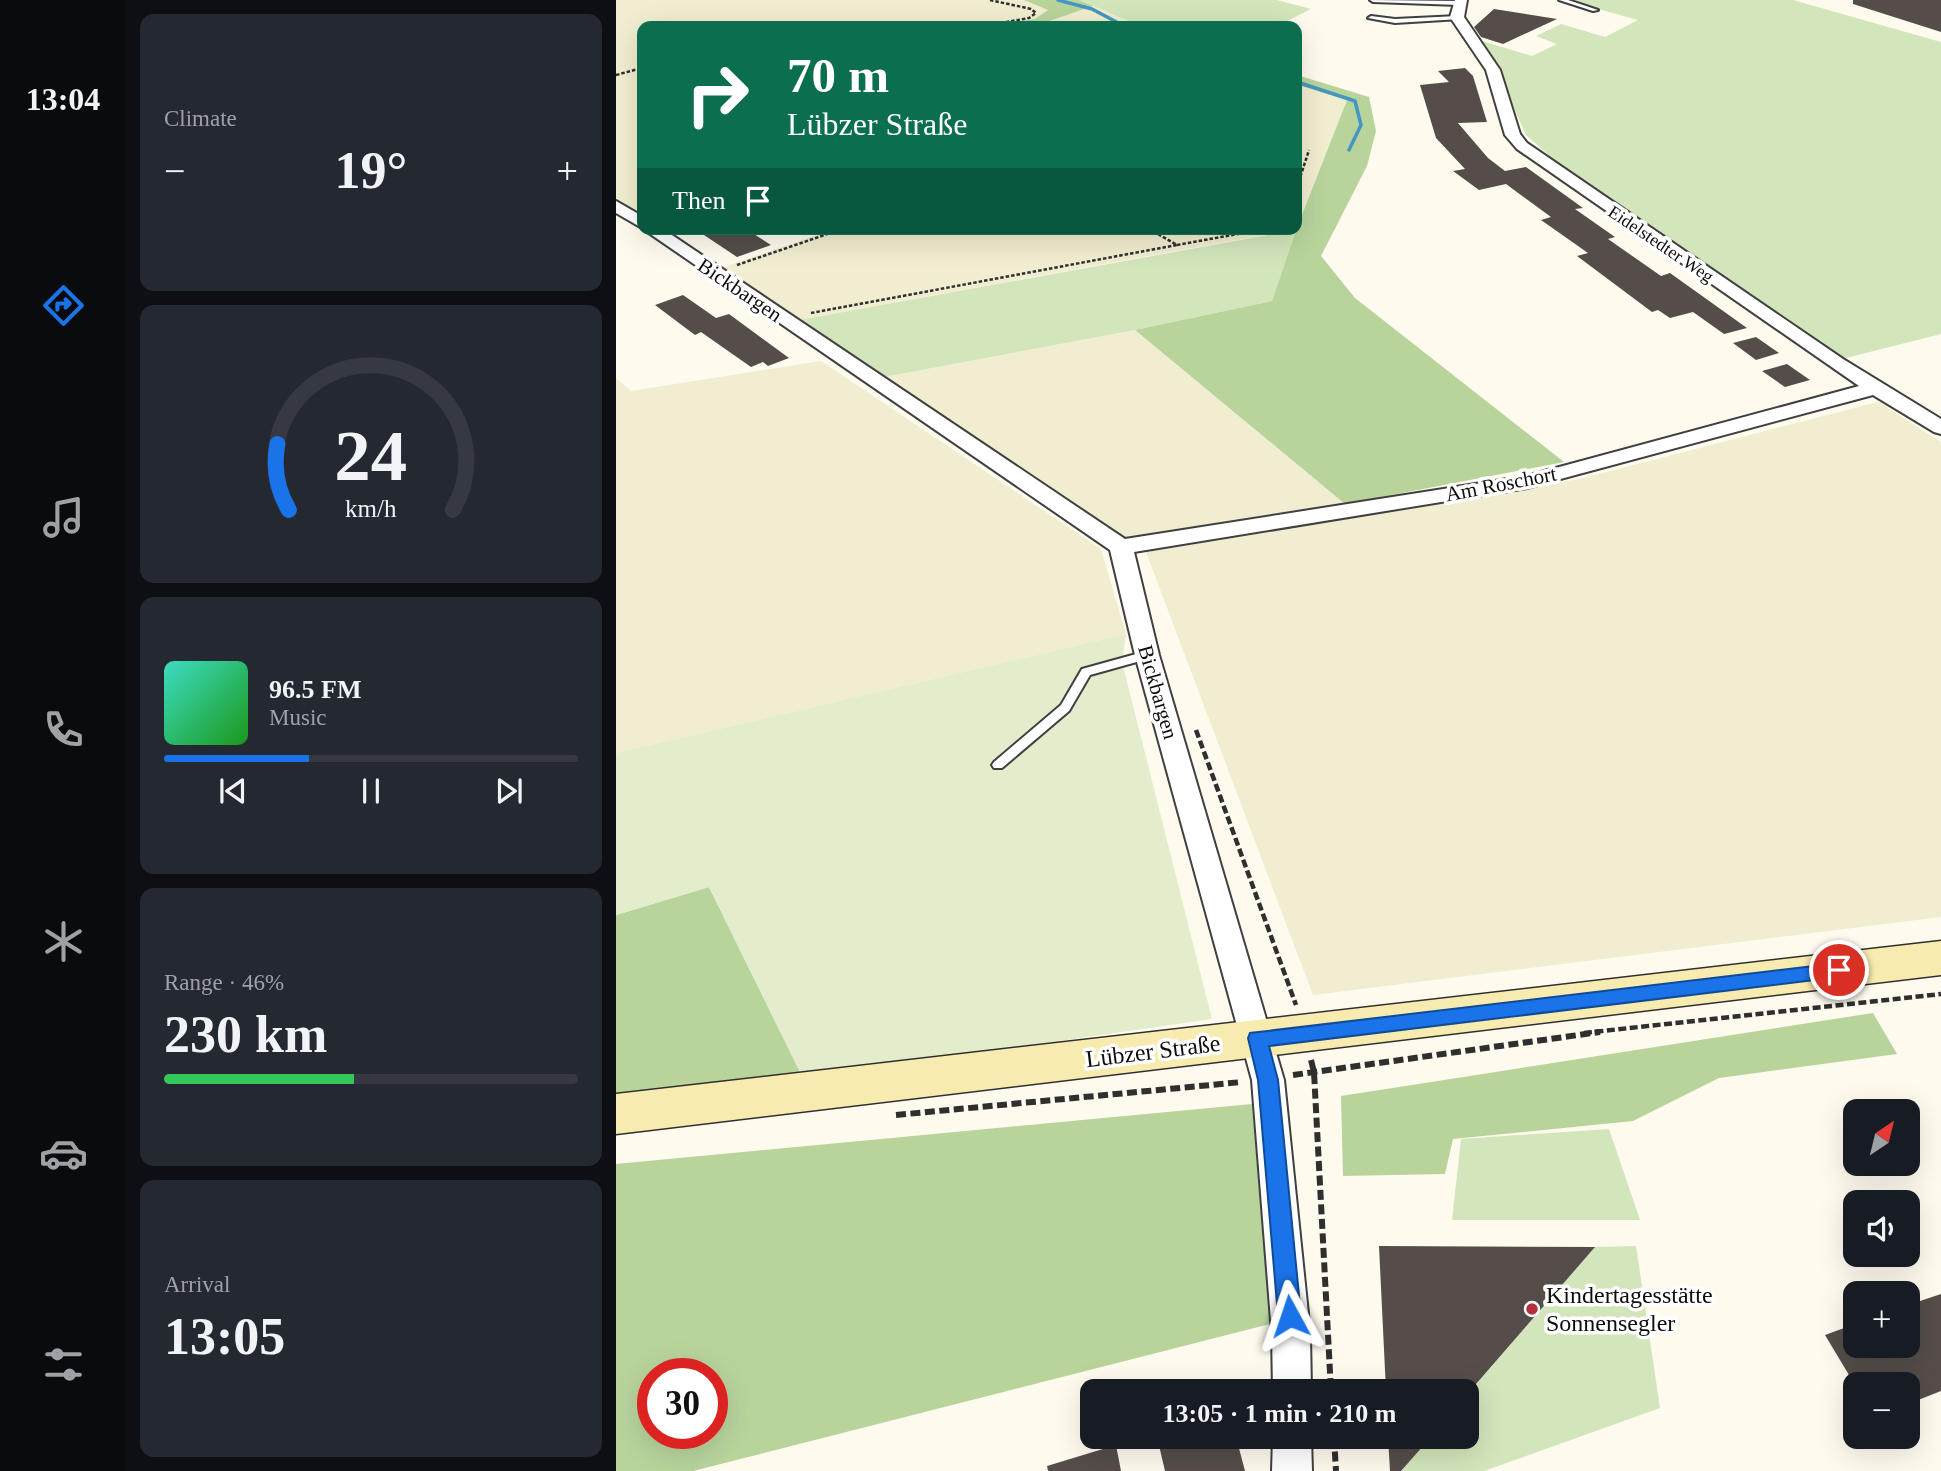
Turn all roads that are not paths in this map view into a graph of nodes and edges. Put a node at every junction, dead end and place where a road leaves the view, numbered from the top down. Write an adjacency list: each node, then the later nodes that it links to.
1 (1562, 0): 4 (lane)
2 (1373, 1): 3 (lane)
3 (1459, 7): 5 (lane); 9 (street, Eidelstedter Weg)
4 (1595, 10)
5 (1371, 18)
6 (616, 206): 7 (street)
7 (637, 220)
8 (660, 235): 11 (street, Bickbargen)
9 (1875, 388): 10 (street, Eidelstedter Weg); 11 (street, Am Roschort)
10 (1941, 428)
11 (1121, 547): 12 (street, Bickbargen)
12 (1147, 655): 13 (lane); 15 (street, Bickbargen)
13 (998, 765)
14 (1941, 958): 15 (street, Lübzer Straße)
15 (1262, 1059): 16 (street, Lübzer Straße); 17 (street, Bickbargen)
16 (616, 1114)
17 (1292, 1379)
18 (1292, 1449): 19 (street)
19 (1292, 1471)

